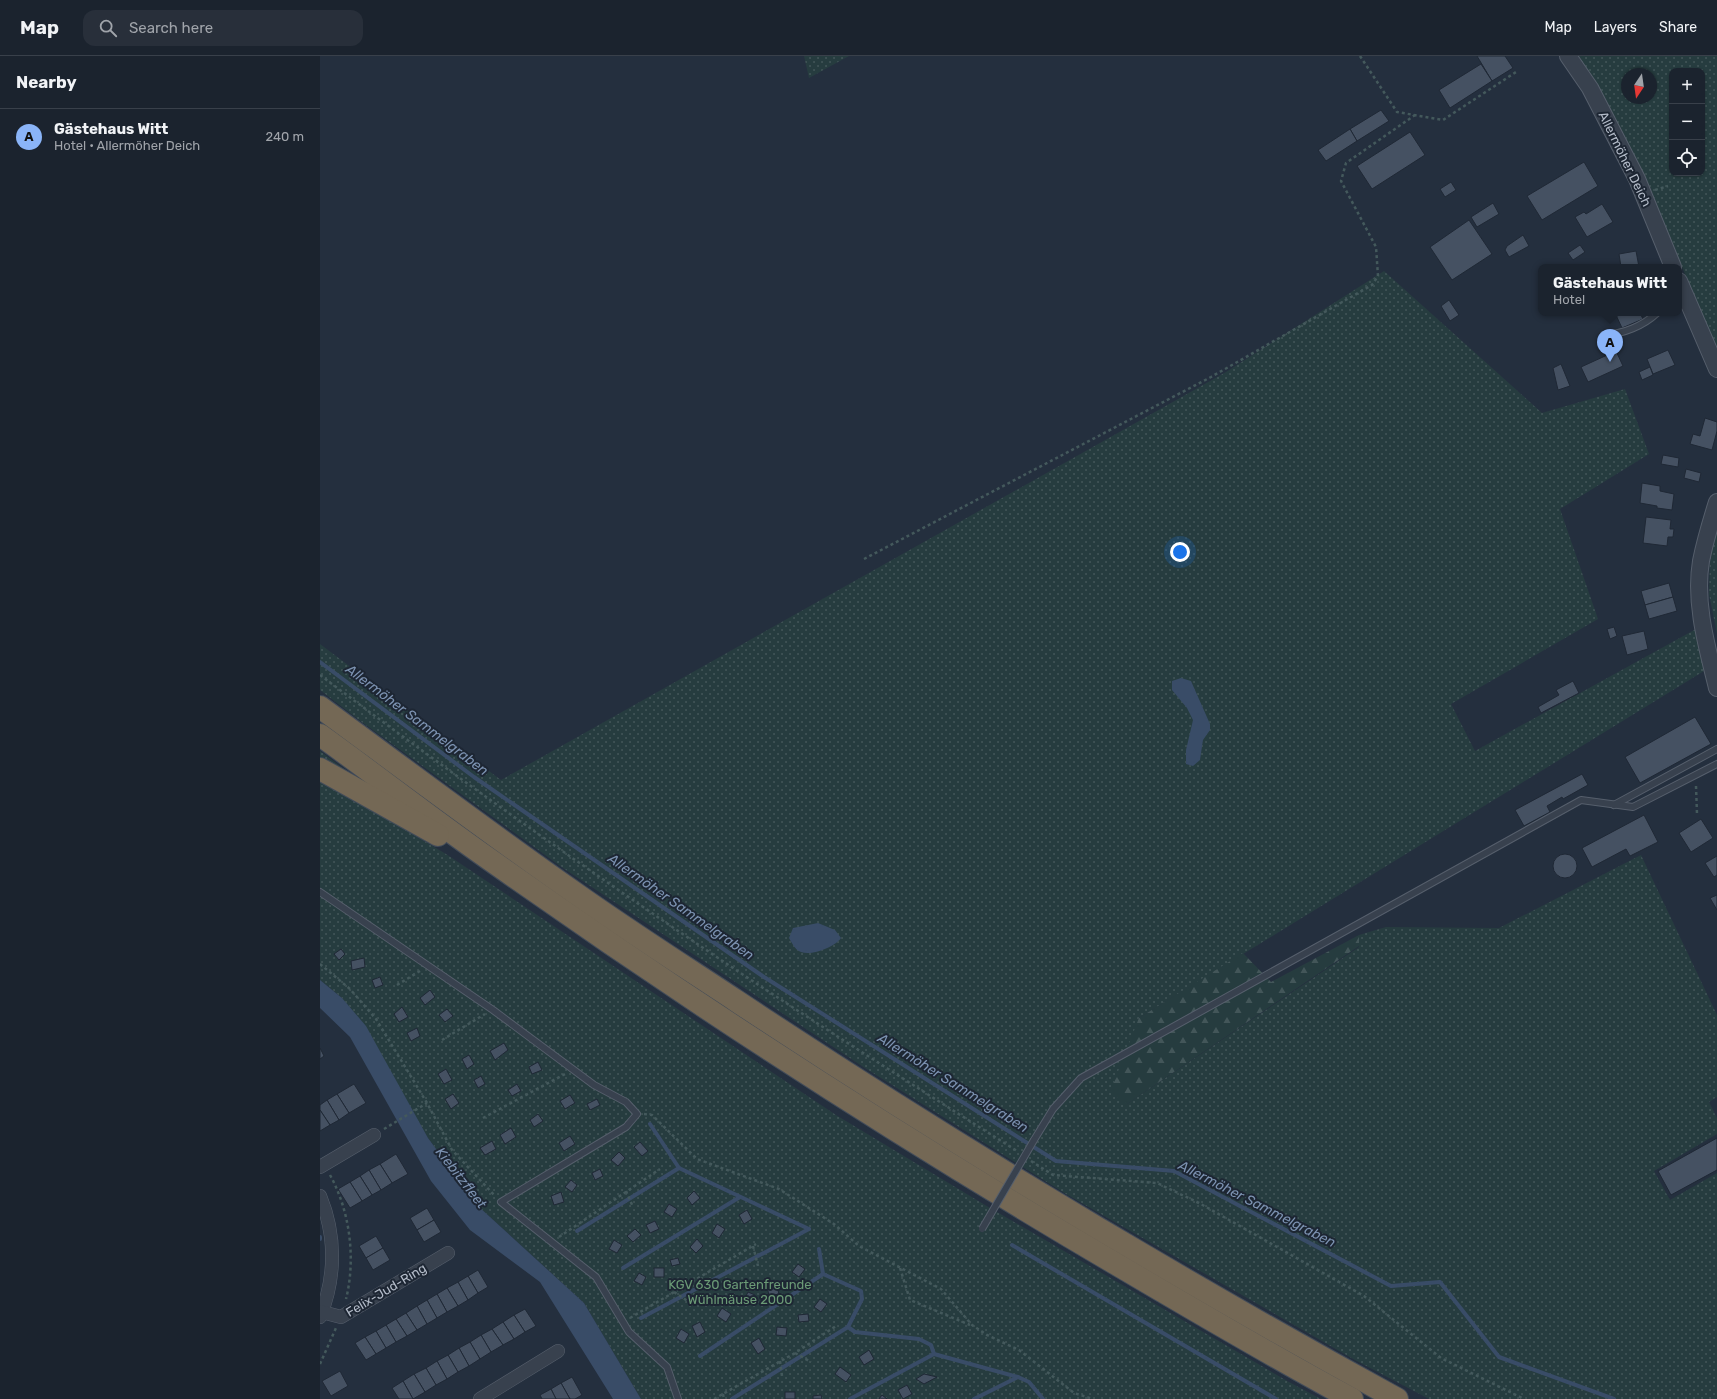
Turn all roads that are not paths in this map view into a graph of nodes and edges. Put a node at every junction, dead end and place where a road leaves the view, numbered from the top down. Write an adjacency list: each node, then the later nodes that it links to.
1 (1568, 56): 2 (street, Allermöher Deich)
2 (1672, 264)
3 (1682, 291): 6 (street)
4 (1653, 316): 5 (lane)
5 (1604, 335)
6 (1717, 369)
7 (1717, 502): 8 (street)
8 (1717, 688)
9 (320, 707): 28 (highway)
10 (320, 735): 15 (highway)
11 (1717, 749): 14 (lane)
12 (1717, 764): 14 (lane)
13 (320, 769): 15 (highway)
14 (1614, 804): 21 (lane, bridge)
15 (497, 865): 27 (highway)
16 (320, 892): 26 (lane)
17 (374, 1134): 18 (street)
18 (320, 1167)
19 (320, 1196): 20 (street, Felix-Jud-Ring)
20 (324, 1223): 23 (street, Felix-Jud-Ring)
21 (982, 1229)
22 (448, 1253): 23 (street, Felix-Jud-Ring)
23 (321, 1314)
24 (558, 1351): 25 (street)
25 (480, 1399)
26 (678, 1399)
27 (1352, 1399)
28 (1397, 1399)

